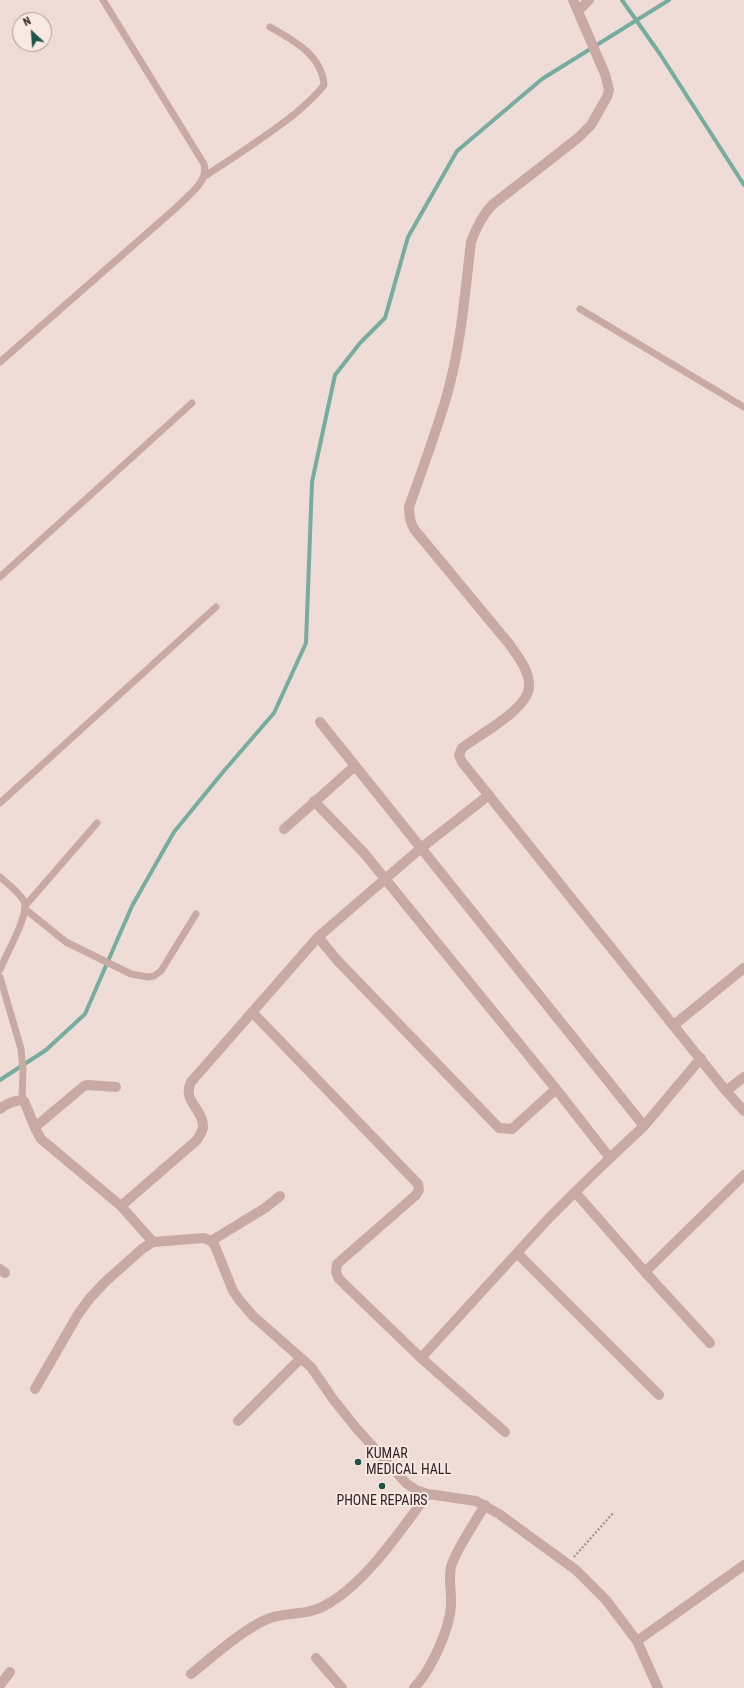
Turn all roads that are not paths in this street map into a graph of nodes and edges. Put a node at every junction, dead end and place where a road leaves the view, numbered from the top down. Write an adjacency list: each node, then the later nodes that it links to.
1 (103, 0): 6 (lane)
2 (573, 0): 4 (street)
3 (590, 0): 4 (street)
4 (578, 11): 15 (street)
5 (270, 27): 6 (lane)
6 (205, 176): 8 (lane)
7 (580, 309): 10 (lane)
8 (0, 362)
9 (192, 403): 11 (lane)
10 (744, 407)
11 (0, 576)
12 (216, 607): 17 (lane)
13 (320, 722): 14 (street)
14 (355, 766): 16 (street); 20 (street)
15 (489, 795): 20 (street); 30 (street)
16 (314, 801): 19 (street); 22 (street)
17 (0, 804)
18 (96, 823): 23 (lane)
19 (284, 829)
20 (421, 848): 22 (street); 39 (street)
21 (0, 877): 23 (lane)
22 (385, 879): 25 (street); 34 (street)
23 (25, 907): 24 (lane); 27 (lane)
24 (196, 914)
25 (318, 937): 29 (street); 34 (street)
26 (744, 968): 30 (street)
27 (0, 970)
28 (0, 977): 36 (lane)
29 (252, 1012): 45 (street); 52 (street)
30 (674, 1025): 31 (street)
31 (701, 1058): 35 (street); 39 (street)
32 (744, 1077): 35 (street)
33 (116, 1087): 40 (street)
34 (556, 1089): 41 (street)
35 (726, 1091): 38 (street)
36 (22, 1100): 37 (street); 40 (street)
37 (0, 1109)
38 (744, 1111)
39 (644, 1126): 41 (street)
40 (35, 1127): 45 (street)
41 (610, 1158): 43 (street)
42 (744, 1175): 49 (street)
43 (575, 1192): 48 (street); 49 (street)
44 (280, 1196): 46 (street)
45 (121, 1206): 47 (street)
46 (212, 1241): 47 (street); 51 (street)
47 (153, 1242): 53 (street)
48 (517, 1253): 52 (street); 54 (street)
49 (645, 1272): 50 (street)
50 (710, 1343)
51 (301, 1358): 55 (street); 57 (street)
52 (421, 1358): 56 (street)
53 (35, 1389)
54 (659, 1395)
55 (238, 1421)
56 (505, 1432)
57 (428, 1494): 58 (street); 63 (street)
58 (485, 1505): 60 (street); 67 (street)
59 (744, 1565): 60 (street)
60 (637, 1641): 65 (street)
61 (316, 1658): 66 (street)
62 (10, 1672): 64 (street)
63 (191, 1674)
64 (0, 1685)
65 (656, 1687)
66 (342, 1688)
67 (414, 1688)

